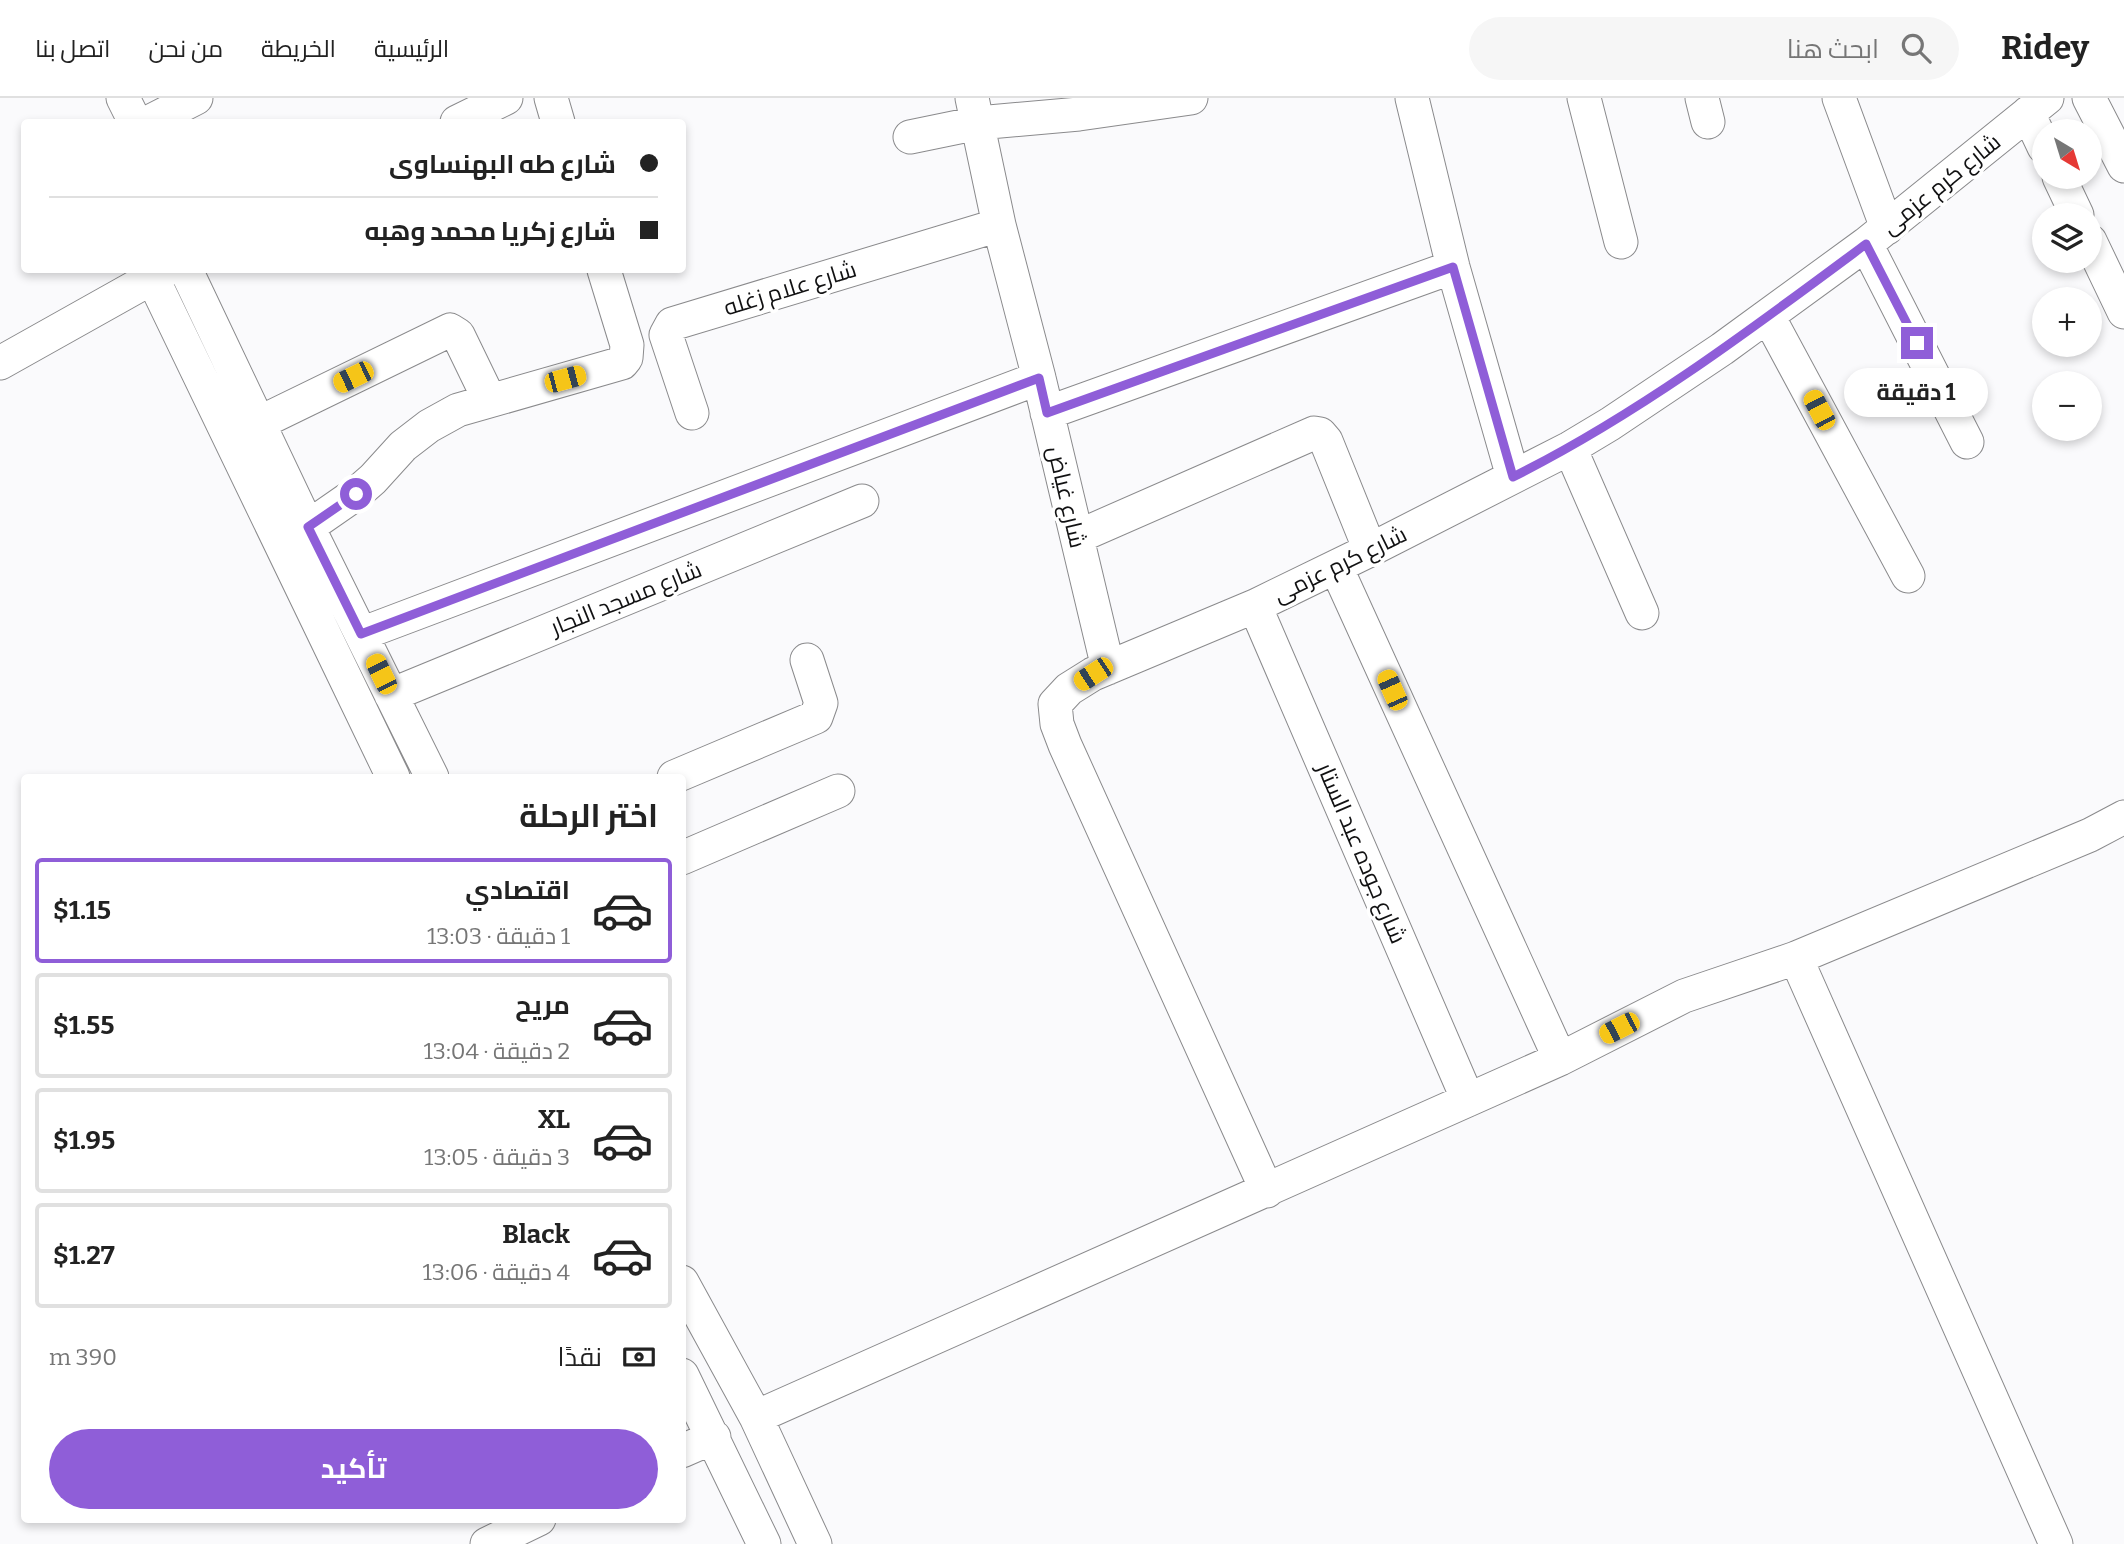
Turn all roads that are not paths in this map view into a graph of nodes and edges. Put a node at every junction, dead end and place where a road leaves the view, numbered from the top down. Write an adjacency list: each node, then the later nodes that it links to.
1 (123, 98): 12 (street)
2 (197, 98): 13 (street)
3 (506, 98): 14 (street)
4 (551, 98): 15 (street)
5 (1191, 98): 11 (street)
6 (1412, 98): 22 (street)
7 (1584, 98): 20 (street)
8 (1839, 98): 19 (street)
9 (2090, 98): 17 (street)
10 (2037, 105): 19 (street, شارع كرم عزمى)
11 (975, 110): 16 (street); 18 (street, شارع غياض)
12 (134, 119)
13 (155, 119)
14 (463, 119)
15 (557, 119)
16 (910, 137)
17 (2124, 166)
18 (999, 225): 29 (street, شارع غياض); 31 (street, شارع علام زغله)
19 (1876, 236): 27 (street, شارع كرم عزمى); 34 (street)
20 (1621, 242)
21 (2102, 265): 26 (street)
22 (1453, 267): 32 (street); 36 (street)
23 (159, 273): 28 (street); 49 (street)
24 (187, 273): 33 (street)
25 (605, 273): 30 (street)
26 (2124, 312)
27 (1768, 316): 35 (street, شارع كرم عزمى); 42 (street)
28 (0, 363)
29 (1039, 378): 32 (street, شارع غياض); 45 (street)
30 (489, 399): 33 (street); 38 (street)
31 (692, 413)
32 (1047, 413): 39 (street, شارع غياض)
33 (259, 423): 38 (street)
34 (1967, 442)
35 (1570, 448): 36 (street, شارع كرم عزمى); 44 (street)
36 (1513, 477): 40 (street, شارع كرم عزمى)
37 (862, 502): 48 (street, شارع مسجد النجار)
38 (308, 527): 45 (street)
39 (1077, 537): 40 (street); 47 (street, شارع غياض)
40 (1370, 550): 41 (street, شارع كرم عزمى)
41 (1336, 567): 43 (street, شارع كرم عزمى); 56 (street)
42 (1909, 576)
43 (1255, 606): 47 (street, شارع كرم عزمى); 57 (street, شارع جوده عبد الستار)
44 (1642, 613)
45 (361, 634): 48 (street)
46 (807, 660): 51 (street)
47 (1108, 668): 58 (street, شارع كرم عزمى)
48 (391, 695): 50 (street)
49 (392, 774)
50 (430, 774)
51 (681, 774)
52 (838, 791): 54 (street)
53 (2124, 817): 55 (street)
54 (686, 856)
55 (1796, 958): 56 (street); 70 (street)
56 (1560, 1059): 57 (street)
57 (1468, 1101): 58 (street)
58 (1266, 1191): 63 (street)
59 (686, 1289): 60 (street)
60 (730, 1368): 61 (street); 63 (street)
61 (686, 1380)
62 (686, 1382): 64 (street)
63 (756, 1417): 69 (street)
64 (713, 1437): 65 (street); 68 (street)
65 (686, 1449)
66 (531, 1523): 67 (street)
67 (486, 1544)
68 (764, 1544)
69 (815, 1544)
70 (2056, 1544)

